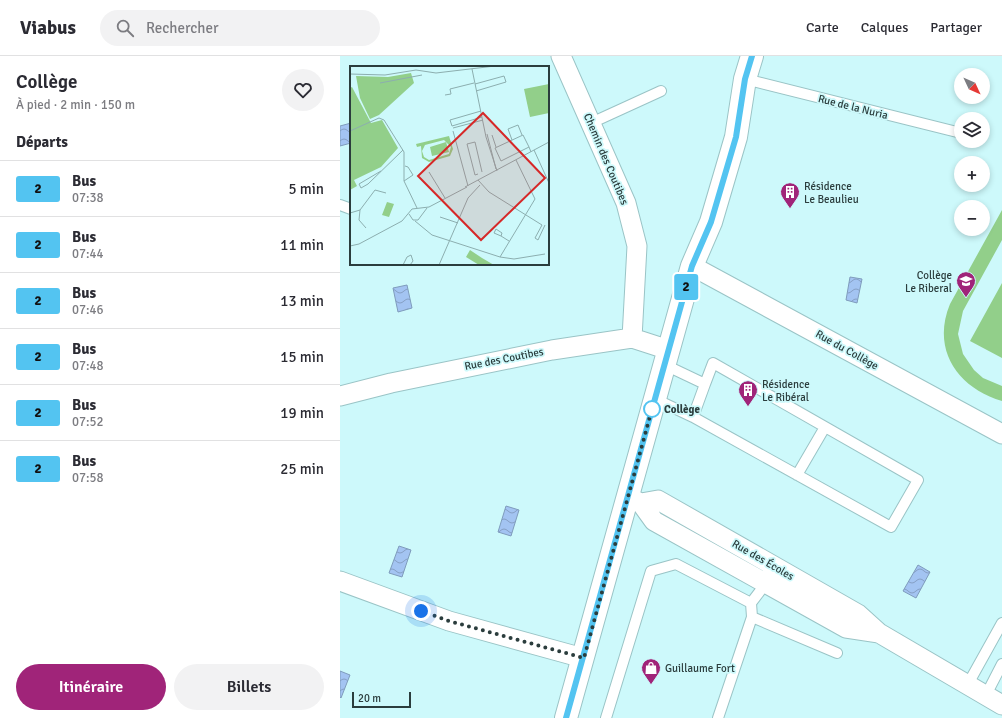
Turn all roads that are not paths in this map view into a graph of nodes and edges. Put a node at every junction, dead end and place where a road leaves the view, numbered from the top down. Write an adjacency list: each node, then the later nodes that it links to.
1 (561, 56): 5 (street, Chemin des Coutibes)
2 (752, 56): 3 (main road)
3 (745, 79): 6 (lane, Rue de la Nuria); 9 (main road)
4 (661, 91): 5 (lane)
5 (591, 123): 10 (street, Chemin des Coutibes)
6 (954, 131)
7 (340, 205): 8 (lane)
8 (350, 209)
9 (693, 261): 11 (main road); 17 (street, Rue du Collège)
10 (632, 338): 11 (street, Rue des Coutibes); 13 (street, Rue des Coutibes)
11 (667, 358): 12 (lane); 14 (main road)
12 (705, 384): 15 (lane); 16 (lane)
13 (340, 396)
14 (655, 399): 15 (lane); 19 (main road)
15 (693, 417): 18 (lane)
16 (825, 427): 18 (lane); 18 (lane)
17 (1002, 434)
18 (797, 475)
19 (634, 500): 21 (street, Rue des Écoles); 25 (street, Rue des Écoles); 27 (main road)
20 (340, 581): 27 (street)
21 (767, 582): 22 (lane); 25 (street, Rue des Écoles)
22 (751, 604): 23 (lane); 33 (lane)
23 (752, 617): 26 (lane); 34 (lane)
24 (1002, 623): 29 (lane)
25 (879, 633): 29 (street, Rue des Écoles)
26 (837, 653)
27 (584, 658): 32 (main road)
28 (1002, 664): 30 (lane)
29 (968, 684): 30 (street, Rue des Écoles)
30 (986, 695): 31 (street, Rue des Écoles)
31 (1002, 705)
32 (566, 718)
33 (606, 718)
34 (718, 718)

